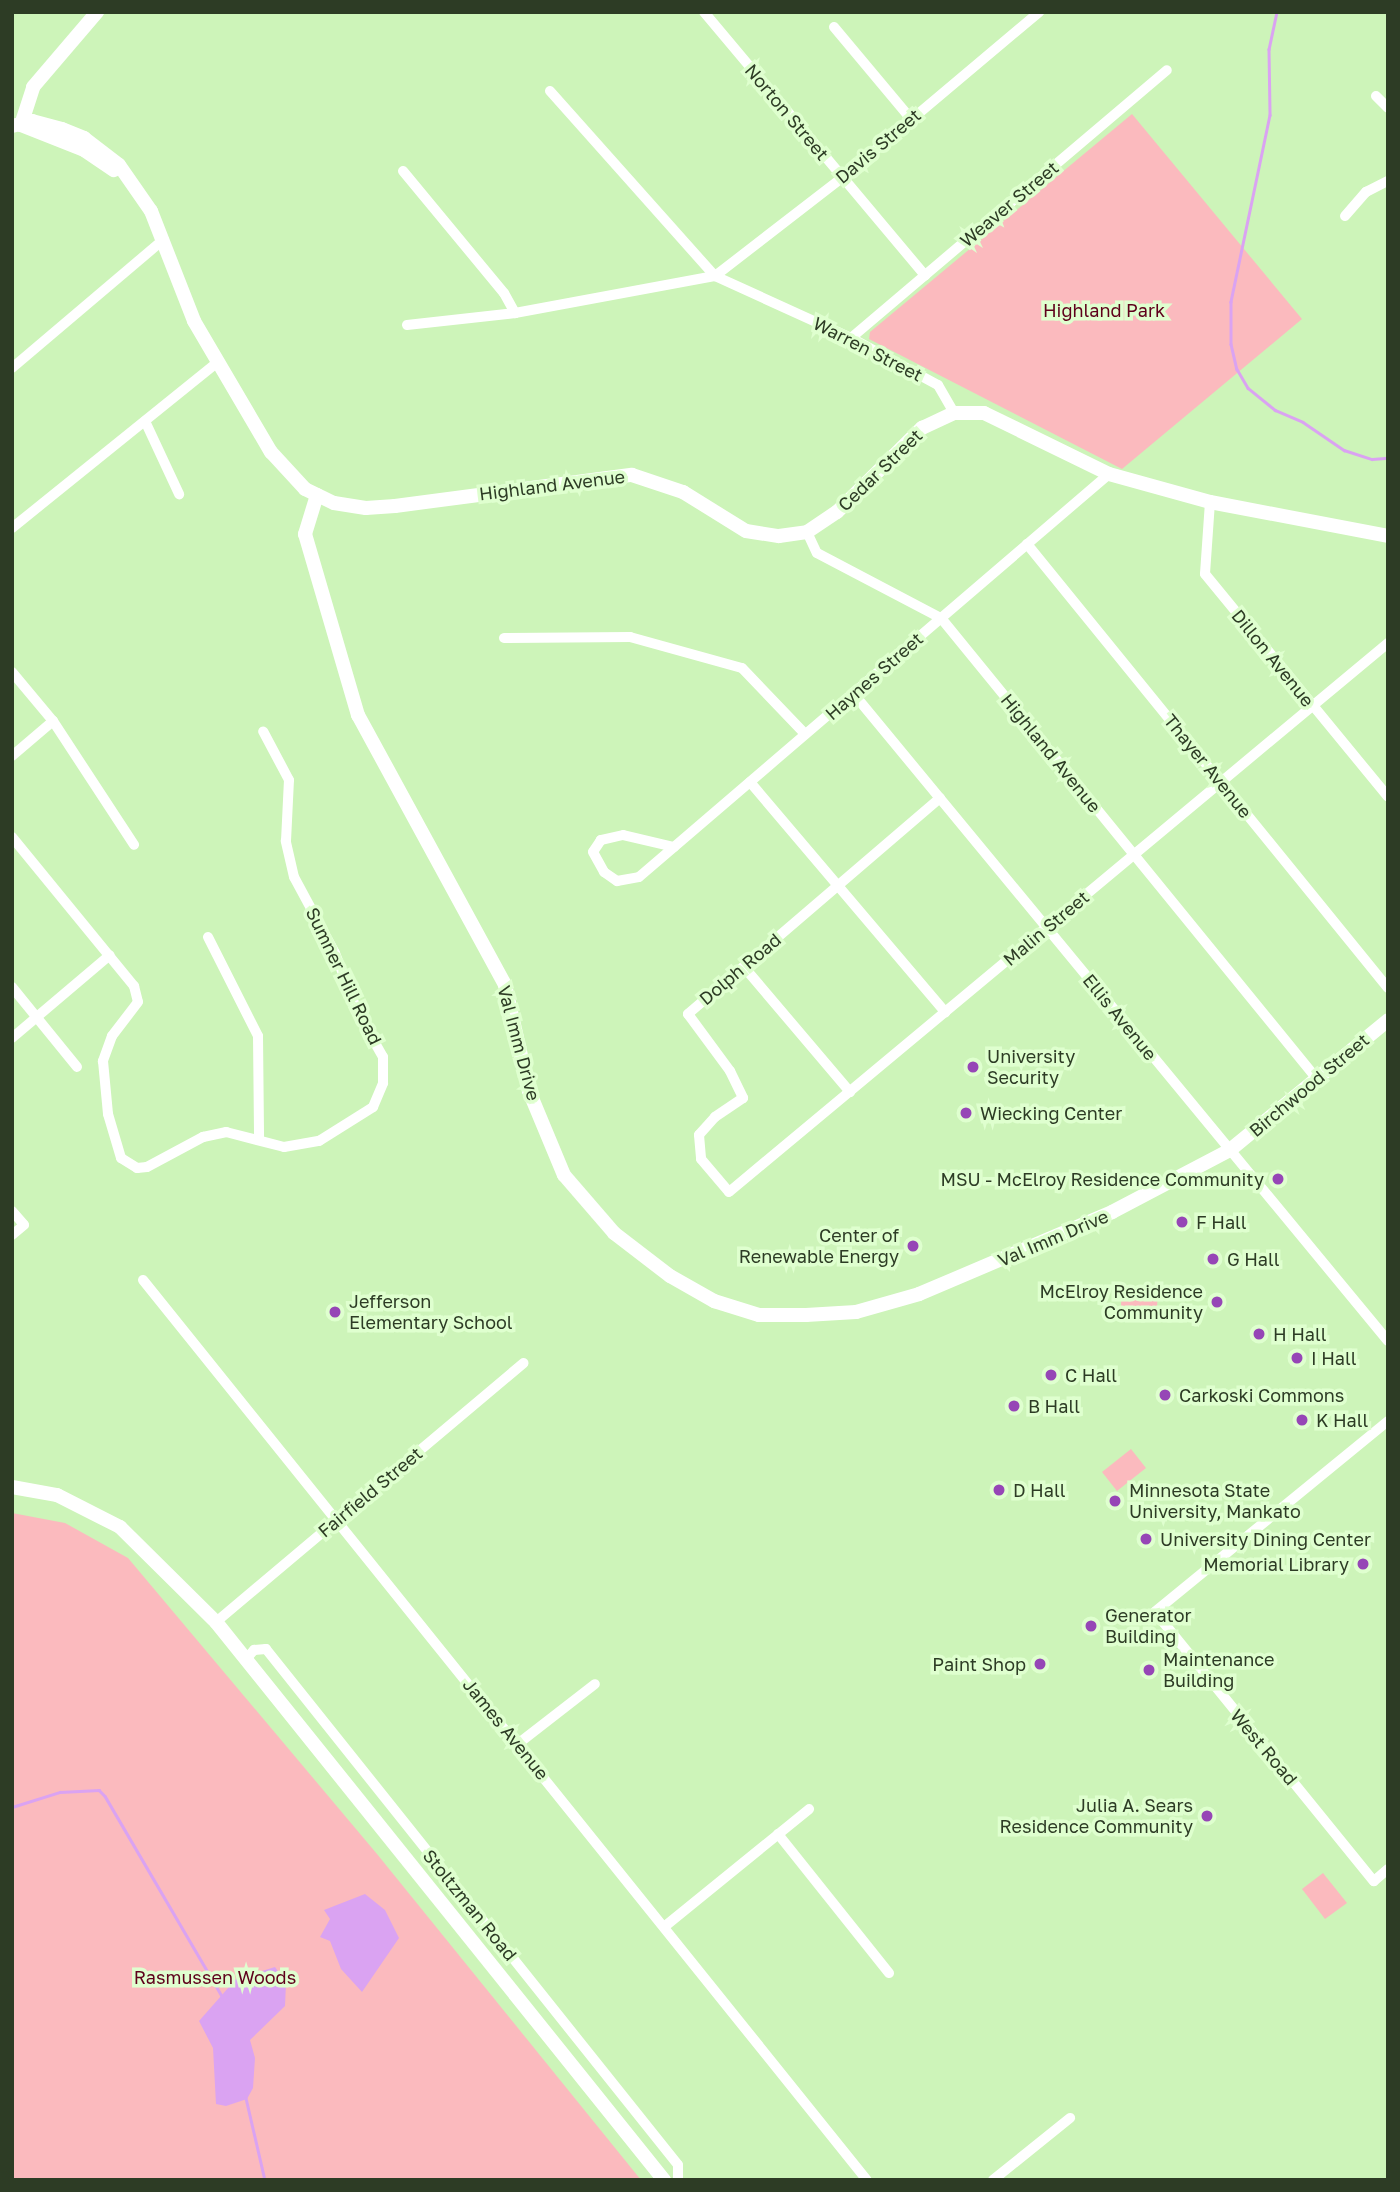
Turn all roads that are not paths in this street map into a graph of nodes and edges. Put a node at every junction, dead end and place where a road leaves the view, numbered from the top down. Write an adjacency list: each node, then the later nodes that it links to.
1 (97, 12): 10 (street)
2 (704, 12): 12 (street, Norton Street)
3 (1039, 12): 9 (street, Davis Street)
4 (834, 27): 9 (street)
5 (1167, 70): 16 (street, Weaver Street)
6 (550, 91): 17 (street)
7 (1376, 96): 8 (street)
8 (1388, 108)
9 (911, 119): 12 (street, Davis Street)
10 (17, 126): 15 (street, Highland Avenue)
11 (403, 171): 18 (street)
12 (842, 178): 16 (street, Norton Street); 17 (street, Davis Street)
13 (1388, 181): 14 (street)
14 (1345, 216)
15 (163, 239): 21 (street, Highland Avenue); 22 (street)
16 (925, 275): 20 (street, Weaver Street)
17 (715, 276): 18 (street); 20 (street, Warren Street)
18 (515, 313): 19 (street)
19 (407, 325)
20 (851, 338): 23 (street, Warren Street)
21 (218, 362): 24 (street); 27 (street, Highland Avenue)
22 (12, 368)
23 (954, 413): 25 (street); 30 (street, Cedar Street)
24 (145, 421): 26 (street); 29 (street)
25 (1109, 474): 28 (street); 32 (street, Haynes Street)
26 (179, 494)
27 (317, 495): 30 (street, Highland Avenue); 66 (street, Val Imm Drive)
28 (1210, 502): 31 (street); 38 (street, Dillon Avenue)
29 (12, 528)
30 (807, 532): 33 (street, Highland Avenue)
31 (1388, 536)
32 (1027, 544): 33 (street, Haynes Street); 44 (street, Thayer Avenue)
33 (941, 618): 37 (street, Haynes Street); 50 (street, Highland Avenue)
34 (504, 638): 41 (street)
35 (1388, 643): 38 (street, Malin Street)
36 (12, 672): 39 (street)
37 (853, 693): 41 (street, Haynes Street); 46 (street, Ellis Avenue)
38 (1312, 705): 44 (street, Malin Street); 45 (street, Dillon Avenue)
39 (53, 721): 42 (street); 48 (street)
40 (263, 731): 65 (street, Sumner Hill Road)
41 (805, 734): 43 (street, Haynes Street)
42 (12, 756)
43 (750, 782): 49 (street, Haynes Street); 51 (street)
44 (1221, 782): 50 (street, Malin Street); 57 (street, Thayer Avenue)
45 (1388, 797)
46 (940, 798): 51 (street, Dolph Road); 52 (street, Ellis Avenue)
47 (12, 837): 54 (street)
48 (134, 845)
49 (674, 847): 49 (street, Haynes Street)
50 (1134, 854): 52 (street, Malin Street); 63 (street, Highland Avenue)
51 (836, 885): 55 (street, Dolph Road); 58 (street)
52 (1046, 928): 58 (street, Malin Street); 66 (street, Ellis Avenue)
53 (208, 937): 65 (street)
54 (110, 956): 59 (street); 65 (street, Sumner Hill Road)
55 (744, 967): 64 (street); 67 (street, Dolph Road)
56 (12, 987): 59 (street)
57 (1388, 988)
58 (944, 1012): 64 (street, Malin Street)
59 (37, 1017): 61 (street); 62 (street)
60 (1388, 1020): 63 (street, Birchwood Street)
61 (12, 1038)
62 (77, 1066)
63 (1317, 1079): 66 (street, Birchwood Street)
64 (850, 1091): 67 (street, Malin Street)
65 (259, 1140)
66 (1230, 1150): 71 (street, Ellis Avenue)
67 (707, 1167)
68 (12, 1211): 69 (street)
69 (12, 1236)
70 (143, 1280): 75 (street, James Avenue)
71 (1388, 1341)
72 (524, 1363): 75 (street, Fairfield Street)
73 (1388, 1421): 82 (street, West Road)
74 (12, 1487): 76 (street, Stoltzman Road)
75 (337, 1519): 76 (street, Fairfield Street); 79 (street, James Avenue)
76 (216, 1622): 77 (street, Stoltzman Road)
77 (247, 1658): 86 (street, Stoltzman Road); 87 (street, Stoltzman Road)
78 (595, 1684): 79 (street)
79 (519, 1743): 83 (street, James Avenue)
80 (809, 1809): 81 (street)
81 (778, 1834): 83 (street); 84 (street)
82 (1388, 1869)
83 (664, 1927): 88 (street, James Avenue)
84 (889, 1973)
85 (1070, 2118): 89 (street)
86 (664, 2180)
87 (678, 2180)
88 (867, 2180)
89 (993, 2180)

